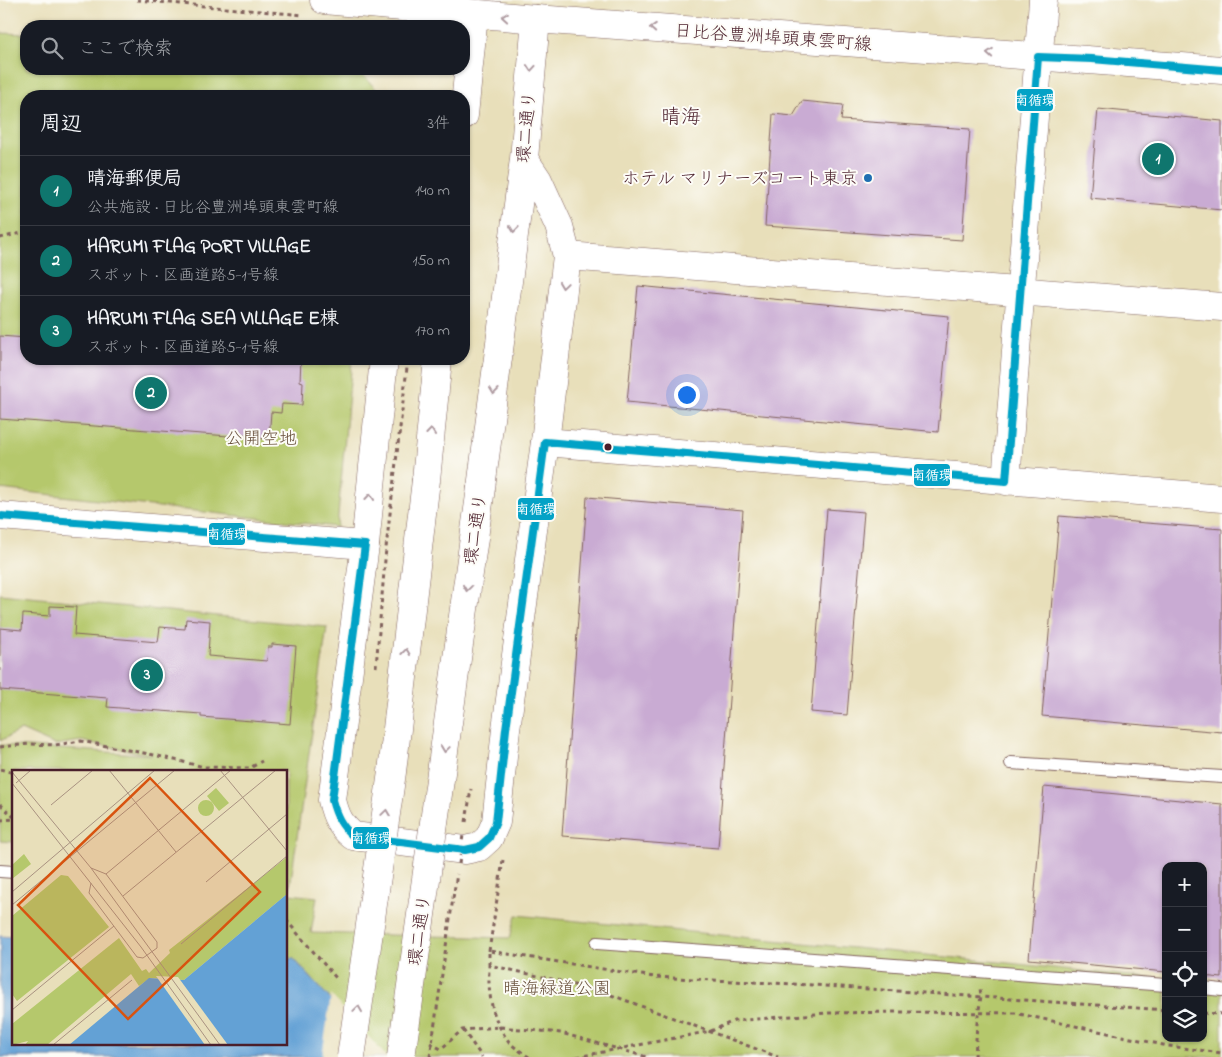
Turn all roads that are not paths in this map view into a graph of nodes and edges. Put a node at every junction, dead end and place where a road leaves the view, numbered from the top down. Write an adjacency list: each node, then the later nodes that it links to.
1 (1043, 0): 6 (main road)
2 (314, 7): 3 (main road, 日比谷豊洲埠頭東雲町線)
3 (475, 7): 4 (main road, 日比谷豊洲埠頭東雲町線, one-way to 3); 5 (main road)
4 (537, 10): 6 (main road, 日比谷豊洲埠頭東雲町線, one-way to 4); 10 (main road, 環二通り, one-way to 10)
5 (470, 57)
6 (1038, 57): 7 (main road, 日比谷豊洲埠頭東雲町線); 12 (main road)
7 (1222, 70)
8 (468, 75): 9 (main road)
9 (467, 90)
10 (524, 159): 11 (main road); 28 (main road, 環二通り, one-way to 28, bridge)
11 (567, 256): 12 (main road); 16 (main road, one-way to 16)
12 (1020, 291): 13 (main road); 17 (main road)
13 (1222, 307)
14 (383, 365): 20 (main road, one-way to 14)
15 (437, 365): 27 (main road, one-way to 15, bridge)
16 (545, 442): 17 (main road); 20 (main road)
17 (1006, 481): 18 (main road)
18 (1222, 498)
19 (0, 516): 20 (main road)
20 (365, 545)
21 (1011, 763): 22 (lane)
22 (1222, 776)
23 (597, 943): 24 (lane)
24 (1162, 985)
25 (1207, 988): 26 (lane)
26 (1222, 990)
27 (351, 1057)
28 (401, 1057)

